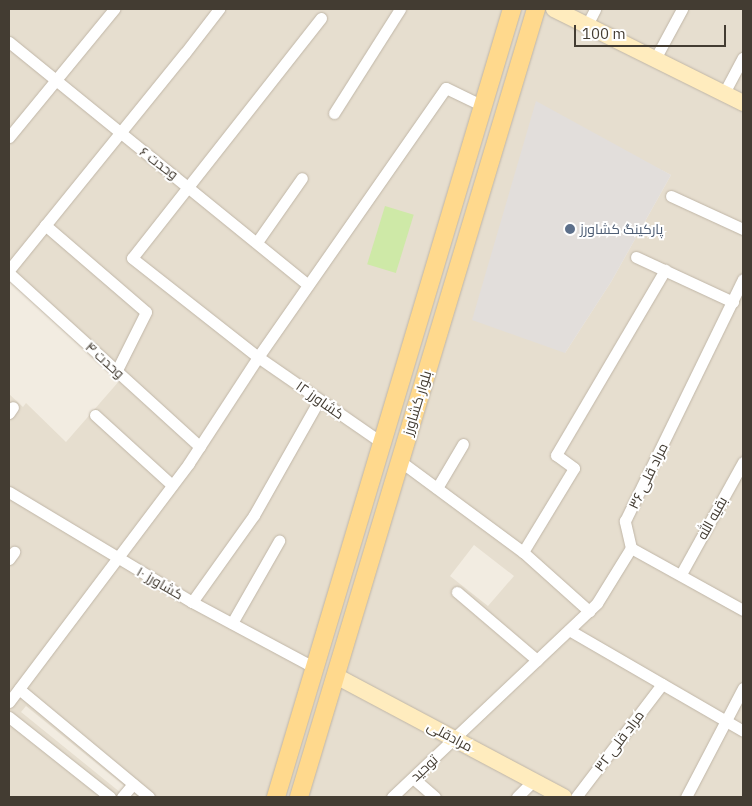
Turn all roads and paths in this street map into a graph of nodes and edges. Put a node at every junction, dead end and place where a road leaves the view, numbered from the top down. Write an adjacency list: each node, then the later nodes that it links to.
1 (114, 9): 14 (street)
2 (219, 9): 19 (street)
3 (400, 9): 18 (street)
4 (512, 9): 17 (main road, بلوار کشاورز)
5 (536, 9): 41 (main road, بلوار کشاورز)
6 (554, 9): 10 (street)
7 (595, 9): 10 (street)
8 (682, 9): 13 (street)
9 (321, 18): 22 (street)
10 (587, 25): 13 (street)
11 (11, 49): 14 (street, وحدت ۶)
12 (743, 58): 15 (street)
13 (655, 59): 15 (street)
14 (56, 80): 19 (street, وحدت ۶); 20 (street)
15 (724, 93): 16 (street)
16 (743, 103)
17 (483, 106): 31 (street); 38 (main road, بلوار کشاورز)
18 (334, 113)
19 (118, 133): 22 (street, وحدت ۶); 24 (street)
20 (9, 137)
21 (302, 178): 26 (street)
22 (190, 186): 26 (street, وحدت ۶); 34 (street, کشاورز ۱۲)
23 (671, 196): 25 (street)
24 (45, 225): 29 (street); 35 (street)
25 (743, 229)
26 (257, 242): 31 (street, وحدت ۶)
27 (636, 257): 28 (street)
28 (665, 270): 33 (street); 48 (street)
29 (9, 272): 35 (street, وحدت ۴)
30 (743, 279): 32 (street, مراد قلی ۳۶)
31 (308, 285): 34 (street)
32 (741, 291): 33 (street, مراد قلی ۳۶)
33 (733, 302): 47 (street, مراد قلی ۳۶)
34 (258, 357): 36 (street, کشاورز ۱۲); 40 (street)
35 (116, 370): 40 (street, وحدت ۴)
36 (319, 400): 38 (street, کشاورز ۱۲); 54 (street)
37 (95, 415): 43 (street)
38 (382, 443): 50 (main road, بلوار کشاورز)
39 (463, 444): 44 (street)
40 (200, 446): 43 (street)
41 (400, 461): 44 (street); 51 (main road, بلوار کشاورز)
42 (743, 462): 52 (street, بقیه الله)
43 (172, 485): 49 (street)
44 (437, 488): 48 (street)
45 (9, 492): 49 (street, کشاورز ۱۰)
46 (279, 541): 57 (street)
47 (631, 548): 52 (street); 56 (street)
48 (523, 552): 56 (street)
49 (117, 558): 54 (street, کشاورز ۱۰); 64 (street)
50 (348, 558): 51 (main road); 60 (main road, بلوار کشاورز)
51 (369, 565): 61 (main road, بلوار کشاورز)
52 (681, 574): 55 (street)
53 (458, 592): 59 (street)
54 (192, 602): 57 (street, کشاورز ۱۰)
55 (743, 610)
56 (589, 611): 58 (street)
57 (232, 623): 60 (street, کشاورز ۱۰)
58 (569, 630): 59 (street); 62 (street)
59 (537, 660): 69 (street)
60 (315, 668): 76 (main road, بلوار کشاورز)
61 (336, 676): 69 (street, مرادقلی); 77 (main road, بلوار کشاورز)
62 (662, 684): 67 (street); 82 (street, مراد قلی ۳۲)
63 (743, 688): 67 (street)
64 (19, 689): 65 (street); 72 (street)
65 (9, 702)
66 (9, 717): 73 (street)
67 (727, 722): 68 (street); 83 (street)
68 (743, 731)
69 (455, 739): 70 (street, توحید); 71 (street, مرادقلی)
70 (413, 778): 78 (street, توحید); 79 (street)
71 (533, 781): 80 (street); 81 (street, مرادقلی)
72 (133, 784): 74 (street); 75 (street)
73 (110, 797)
74 (122, 797)
75 (148, 797)
76 (276, 797)
77 (300, 797)
78 (392, 797)
79 (435, 797)
80 (517, 797)
81 (564, 797)
82 (576, 797)
83 (687, 797)

